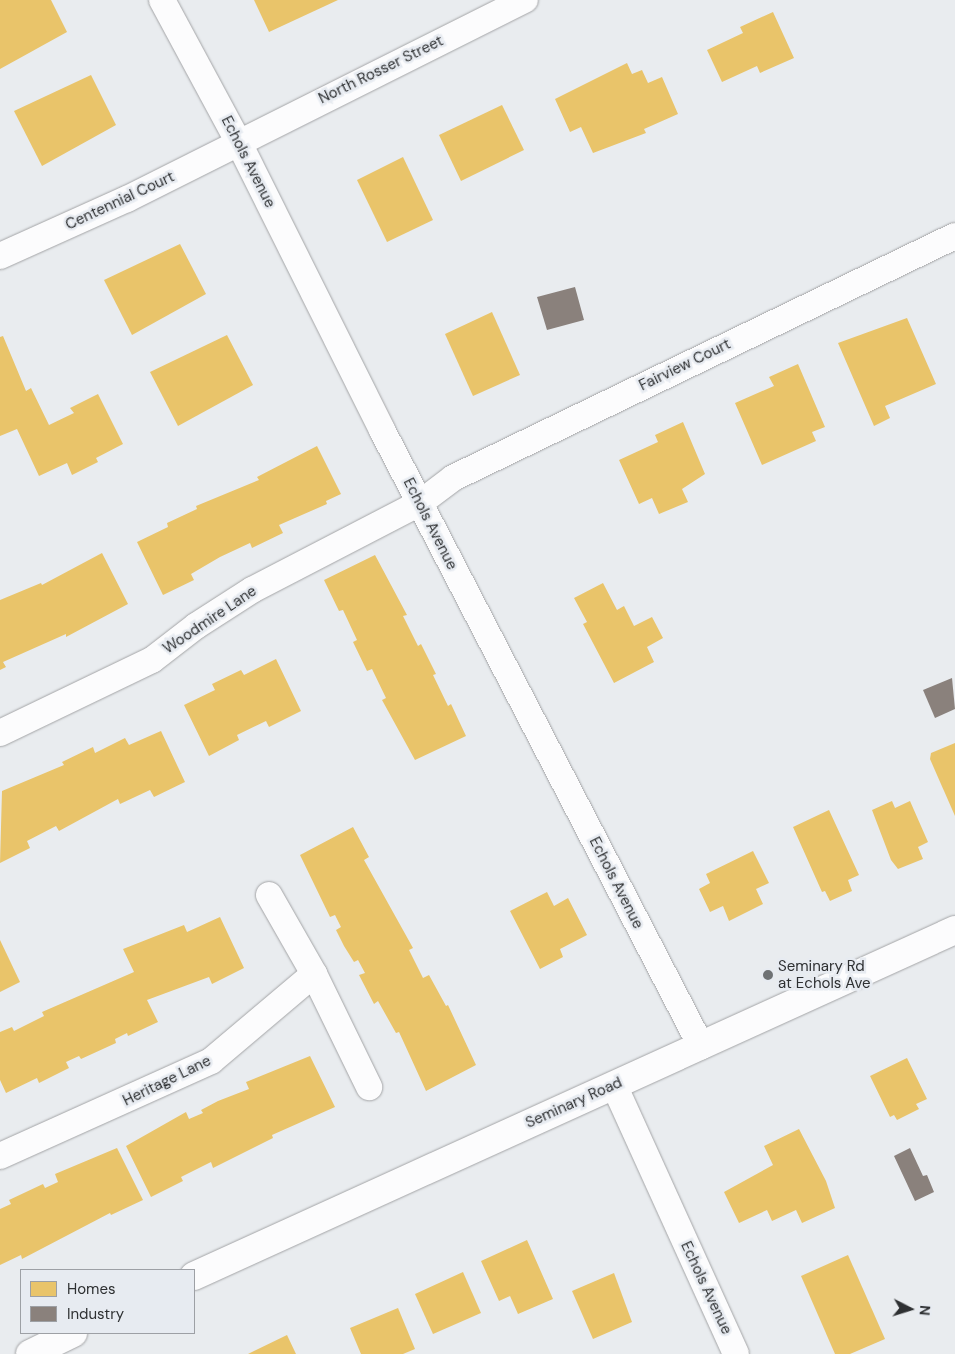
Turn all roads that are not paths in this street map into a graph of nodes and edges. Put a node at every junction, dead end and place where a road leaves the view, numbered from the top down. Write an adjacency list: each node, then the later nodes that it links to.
1 (162, 0): 3 (street, Echols Avenue)
2 (525, 0): 3 (street, North Rosser Street)
3 (240, 143): 5 (street, Centennial Court); 6 (street, Echols Avenue)
4 (955, 236): 6 (street, Fairview Court)
5 (0, 256)
6 (420, 504): 7 (street, Woodmire Lane); 11 (street, Echols Avenue)
7 (0, 733)
8 (269, 894): 10 (street)
9 (955, 930): 11 (main road, Seminary Road)
10 (314, 974): 13 (street); 14 (street, Heritage Lane)
11 (701, 1046): 12 (main road, Seminary Road)
12 (614, 1086): 15 (main road, Seminary Road); 18 (street, Echols Avenue)
13 (369, 1087)
14 (0, 1156)
15 (195, 1276)
16 (71, 1334): 17 (main road)
17 (30, 1354)
18 (736, 1354)

